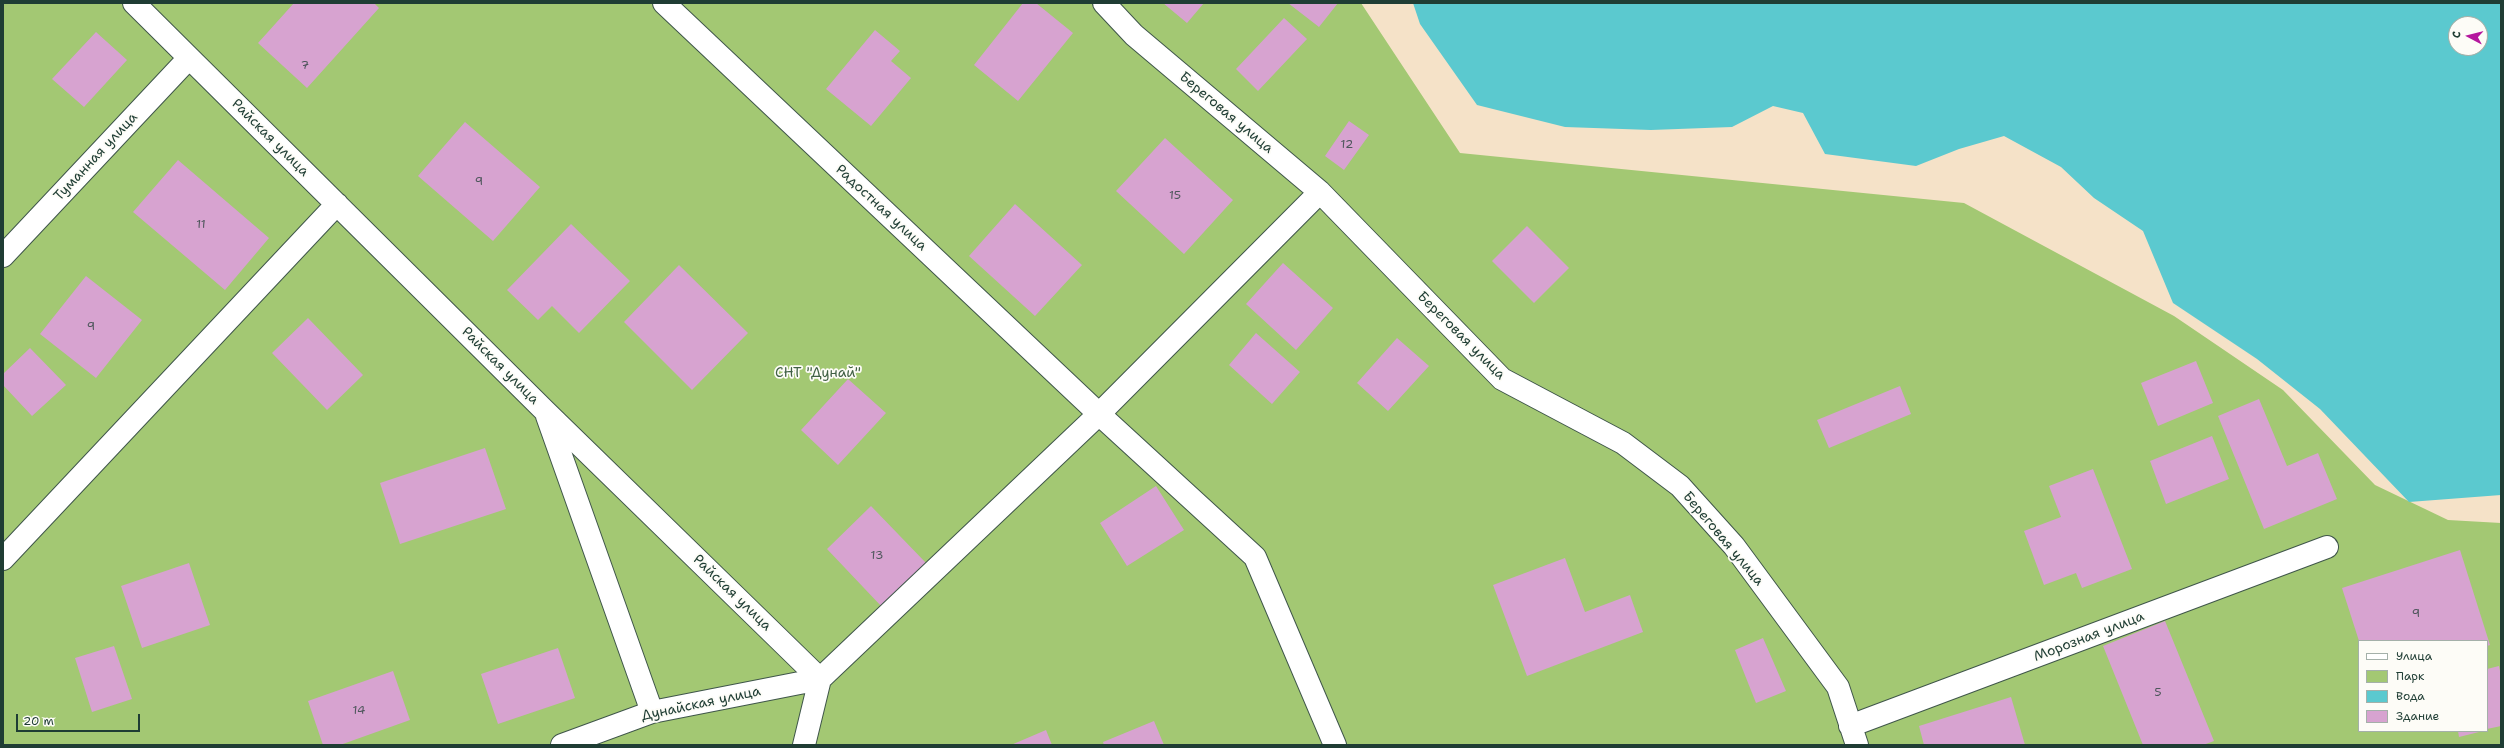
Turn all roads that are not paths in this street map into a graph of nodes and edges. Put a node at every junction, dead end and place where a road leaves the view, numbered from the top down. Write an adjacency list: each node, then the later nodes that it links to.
1 (134, 3): 4 (street, Райская улица)
2 (664, 3): 9 (street, Радостная улица)
3 (1104, 3): 5 (street, Береговая улица)
4 (189, 58): 6 (street, Райская улица); 7 (street, Туманная улица)
5 (1320, 192): 9 (street); 14 (street, Береговая улица)
6 (337, 204): 8 (street, Райская улица); 11 (street)
7 (3, 256)
8 (545, 411): 12 (street, Райская улица); 13 (street)
9 (1099, 414): 12 (street); 17 (street, Радостная улица)
10 (2327, 547): 14 (street, Морозная улица)
11 (3, 559)
12 (820, 679): 13 (street, Дунайская улица); 16 (street)
13 (652, 712): 15 (street, Дунайская улица)
14 (1854, 736)
15 (562, 745)
16 (804, 745)
17 (1335, 745)

